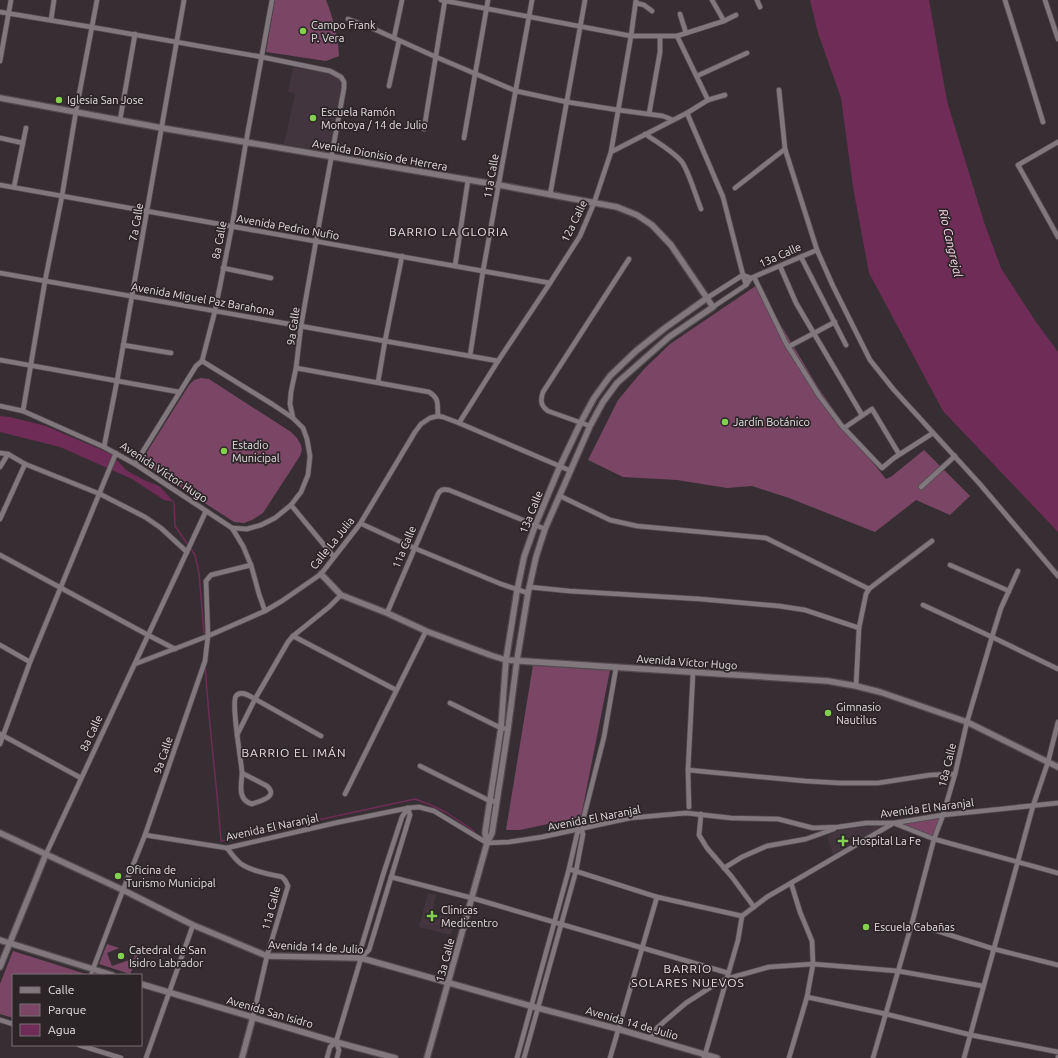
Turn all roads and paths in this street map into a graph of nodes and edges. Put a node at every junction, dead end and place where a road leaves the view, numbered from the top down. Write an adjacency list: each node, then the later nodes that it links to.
1 (11, 0): 20 (street)
2 (54, 0): 25 (street)
3 (96, 0): 28 (street)
4 (184, 0): 37 (street, 7a Calle)
5 (272, 0): 39 (street, 8a Calle)
6 (402, 0): 34 (street)
7 (443, 0): 17 (street); 40 (street)
8 (488, 0): 17 (street)
9 (532, 0): 23 (street, 11a Calle)
10 (585, 0): 27 (street)
11 (712, 0): 26 (street)
12 (757, 0): 16 (street)
13 (1005, 0): 57 (street)
14 (1045, 0): 35 (street)
15 (636, 2): 18 (street); 31 (street, 12a Calle)
16 (760, 7)
17 (487, 9): 23 (street); 42 (street)
18 (652, 11)
19 (0, 12): 20 (street)
20 (9, 14): 25 (street); 41 (street)
21 (680, 14): 29 (street)
22 (736, 15): 26 (street)
23 (529, 16): 27 (street); 46 (street, 11a Calle)
24 (348, 19): 34 (street)
25 (51, 20): 28 (street)
26 (724, 21): 29 (street)
27 (580, 26): 31 (street); 50 (street)
28 (91, 27): 30 (street); 52 (street)
29 (686, 33): 33 (street)
30 (135, 34): 37 (street); 55 (street)
31 (631, 36): 32 (street); 51 (street, 12a Calle)
32 (660, 36): 33 (street); 54 (street)
33 (677, 36): 43 (street)
34 (394, 38): 36 (street)
35 (1058, 39)
36 (399, 41): 40 (street); 44 (street)
37 (177, 42): 39 (street); 59 (street, 7a Calle)
38 (747, 53): 43 (street)
39 (262, 57): 64 (street, 8a Calle); 69 (street, 9a Calle)
40 (436, 57): 42 (street); 60 (street)
41 (0, 61)
42 (476, 74): 46 (street); 63 (street)
43 (697, 76): 49 (street)
44 (389, 86)
45 (779, 90): 67 (street)
46 (516, 91): 50 (street); 72 (street, 11a Calle)
47 (725, 95): 49 (street)
48 (0, 98): 52 (street, Avenida Dionisio de Herrera)
49 (708, 100): 53 (street)
50 (567, 102): 51 (street); 75 (street)
51 (618, 110): 54 (street); 68 (street, 12a Calle)
52 (76, 111): 55 (street, Avenida Dionisio de Herrera); 76 (street)
53 (687, 113): 56 (street); 92 (street)
54 (649, 114): 56 (street)
55 (120, 120): 59 (street, Avenida Dionisio de Herrera)
56 (673, 120): 61 (street)
57 (1043, 122)
58 (26, 128): 66 (street)
59 (162, 128): 64 (street, Avenida Dionisio de Herrera); 79 (street, 7a Calle)
60 (424, 129)
61 (645, 134): 68 (street); 78 (street)
62 (0, 138): 66 (street)
63 (464, 138)
64 (246, 142): 69 (street, Avenida Dionisio de Herrera); 80 (street, 8a Calle)
65 (1058, 142): 81 (street)
66 (23, 143): 73 (street)
67 (785, 149): 74 (street); 83 (street)
68 (611, 152): 77 (street, 12a Calle)
69 (332, 157): 70 (street, Avenida Dionisio de Herrera); 82 (street, 9a Calle)
70 (468, 180): 72 (street, Avenida Dionisio de Herrera); 87 (street)
71 (0, 185): 73 (street, Avenida Pedrio Nufio)
72 (499, 185): 75 (street, Avenida Dionisio de Herrera); 90 (street, 11a Calle)
73 (14, 187): 76 (street, Avenida Pedrio Nufio)
74 (735, 188)
75 (550, 195): 77 (street, Avenida Dionisio de Herrera)
76 (62, 196): 79 (street, Avenida Pedrio Nufio); 95 (street)
77 (594, 203): 96 (street, 12a Calle); 99 (street, Avenida Dionisio de Herrera)
78 (700, 209)
79 (147, 211): 80 (street, Avenida Pedrio Nufio); 98 (street, 7a Calle)
80 (232, 226): 82 (street, Avenida Pedrio Nufio); 89 (street, 8a Calle)
81 (1058, 237)
82 (316, 241): 84 (street, Avenida Pedrio Nufio); 103 (street, 9a Calle)
83 (817, 250): 85 (street, 13a Calle); 130 (street)
84 (402, 256): 87 (street, Avenida Pedrio Nufio); 105 (street)
85 (801, 256): 88 (street, 13a Calle); 102 (street)
86 (629, 259): 126 (street)
87 (455, 266): 90 (street, Avenida Pedrio Nufio)
88 (780, 266): 94 (street, 13a Calle); 104 (street)
89 (223, 268): 93 (street); 101 (street, 8a Calle)
90 (483, 271): 96 (street, Avenida Pedrio Nufio); 111 (street, 11a Calle)
91 (0, 273): 95 (street, Avenida Miguel Paz Barahona)
92 (743, 275): 94 (street, 13a Calle); 97 (street); 99 (street, 13a Calle)
93 (271, 278)
94 (753, 278): 97 (street, 13a Calle); 108 (street)
95 (45, 281): 98 (street, Avenida Miguel Paz Barahona); 116 (street)
96 (550, 283): 115 (street, 12a Calle)
97 (746, 285): 100 (street, 13a Calle)
98 (132, 296): 101 (street, Avenida Miguel Paz Barahona); 106 (street, 7a Calle)
99 (707, 298): 100 (street, Avenida Dionisio de Herrera); 109 (street, 13a Calle)
100 (713, 307): 112 (street, 13a Calle)
101 (215, 311): 103 (street, Avenida Miguel Paz Barahona); 114 (street, 8a Calle)
102 (835, 322): 104 (street); 107 (street)
103 (301, 326): 105 (street, Avenida Miguel Paz Barahona); 117 (street, 9a Calle)
104 (814, 333): 108 (street); 123 (street)
105 (385, 341): 111 (street, Avenida Miguel Paz Barahona); 119 (street)
106 (123, 345): 110 (street); 118 (street, 7a Calle)
107 (846, 345)
108 (788, 347): 129 (street)
109 (636, 351): 112 (street); 126 (street, 13a Calle)
110 (171, 353)
111 (470, 356): 115 (street, Avenida Miguel Paz Barahona)
112 (643, 359): 128 (street, 13a Calle)
113 (0, 360): 116 (street)
114 (202, 361): 120 (street, 8a Calle); 125 (street)
115 (498, 361): 127 (street, 12a Calle)
116 (32, 366): 118 (street); 122 (street)
117 (296, 368): 119 (street); 125 (street, 9a Calle)
118 (117, 381): 120 (street); 131 (street, 7a Calle)
119 (378, 382): 124 (street)
120 (179, 392): 138 (street, 8a Calle)
121 (0, 406): 122 (street, Avenida Víctor Hugo)
122 (24, 411): 131 (street, Avenida Víctor Hugo)
123 (862, 415): 129 (street); 135 (street)
124 (438, 416): 127 (street); 156 (street, Calle La Julia)
125 (293, 418): 145 (street)
126 (581, 422): 128 (street); 139 (street, 13a Calle)
127 (459, 423): 139 (street)
128 (590, 426): 141 (street, 13a Calle)
129 (844, 428): 135 (street)
130 (933, 433): 135 (street); 136 (street)
131 (104, 447): 133 (street, Avenida Víctor Hugo)
132 (0, 452): 134 (street)
133 (116, 453): 138 (street, Avenida Víctor Hugo); 143 (street)
134 (8, 454): 137 (street); 140 (street)
135 (899, 454)
136 (955, 456): 142 (street); 161 (street)
137 (24, 464): 143 (street); 147 (street)
138 (135, 464): 146 (street, Avenida Víctor Hugo)
139 (560, 466): 141 (street); 149 (street, 13a Calle)
140 (0, 467)
141 (571, 471): 144 (street, 13a Calle)
142 (921, 487)
143 (100, 494): 154 (street); 163 (street)
144 (560, 496): 151 (street, 13a Calle); 164 (street)
145 (291, 505): 150 (street); 156 (street)
146 (206, 511): 150 (street, Avenida Víctor Hugo); 154 (street, 8a Calle)
147 (0, 519)
148 (364, 525): 153 (street)
149 (535, 526): 151 (street); 153 (street, 11a Calle); 165 (street, 13a Calle)
150 (232, 528): 157 (street, Avenida Víctor Hugo)
151 (545, 529): 162 (street, 13a Calle)
152 (932, 541): 164 (street)
153 (414, 548): 165 (street); 171 (street, 11a Calle)
154 (187, 552): 174 (street, 8a Calle)
155 (0, 555): 163 (street)
156 (334, 557): 160 (street, Calle La Julia)
157 (251, 565): 170 (street, Avenida Víctor Hugo); 175 (street, 9a Calle)
158 (950, 565): 166 (street)
159 (1018, 571): 166 (street, 18a Calle)
160 (320, 574): 168 (street, Avenida Víctor Hugo); 170 (street, Calle La Julia)
161 (1058, 576)
162 (529, 587): 167 (street, 13a Calle); 172 (street)
163 (60, 588): 174 (street); 182 (street)
164 (869, 589): 172 (street)
165 (517, 590): 167 (street); 180 (street, 13a Calle)
166 (1009, 592): 177 (street, 18a Calle)
167 (528, 593): 181 (street, 13a Calle)
168 (341, 595): 171 (street, Avenida Víctor Hugo); 176 (street)
169 (923, 605): 177 (street)
170 (264, 610): 175 (street, Calle La Julia)
171 (387, 613): 173 (street, Avenida Víctor Hugo)
172 (859, 628): 187 (street)
173 (426, 632): 180 (street, Avenida Víctor Hugo); 188 (street)
174 (148, 635): 179 (street); 183 (street, 8a Calle)
175 (208, 636): 179 (street, Calle La Julia); 219 (street, 9a Calle)
176 (293, 636): 188 (street); 189 (street)
177 (992, 637): 185 (street); 191 (street, 18a Calle)
178 (0, 645): 182 (street)
179 (175, 649): 183 (street, Calle La Julia)
180 (506, 660): 181 (street, Avenida Víctor Hugo); 193 (street, 13a Calle)
181 (517, 660): 184 (street, Avenida Víctor Hugo); 194 (street, 13a Calle)
182 (30, 662): 195 (street)
183 (135, 664): 205 (street, 8a Calle)
184 (616, 668): 186 (street, Avenida Víctor Hugo); 217 (street)
185 (1058, 669)
186 (693, 673): 187 (street, Avenida Víctor Hugo); 202 (street)
187 (856, 686): 191 (street, Avenida Víctor Hugo)
188 (396, 690): 206 (street)
189 (256, 699): 196 (street); 196 (street); 197 (street)
190 (450, 703): 193 (street)
191 (967, 722): 199 (street, Avenida Víctor Hugo); 204 (street, 18a Calle)
192 (1058, 722): 199 (street)
193 (501, 728): 194 (street); 207 (street, 13a Calle)
194 (508, 729): 208 (street, 13a Calle)
195 (2, 735): 198 (street); 205 (street)
196 (237, 735): 203 (street)
197 (321, 736)
198 (0, 744)
199 (1048, 762): 201 (street, Avenida Víctor Hugo); 210 (street)
200 (420, 766): 207 (street)
201 (1058, 767)
202 (688, 770): 204 (street); 211 (street)
203 (242, 773): 203 (street)
204 (955, 774): 214 (street, 18a Calle)
205 (81, 778): 223 (street, 8a Calle)
206 (345, 794)
207 (490, 801): 208 (street); 221 (street, 13a Calle)
208 (497, 802): 221 (street, 13a Calle)
209 (1058, 803): 210 (street, Avenida El Naranjal)
210 (1033, 806): 214 (street, Avenida El Naranjal); 224 (street)
211 (689, 807)
212 (408, 808): 221 (street, Avenida El Naranjal); 222 (street, Avenida El Naranjal); 229 (street); 245 (street)
213 (700, 814): 216 (street, Avenida El Naranjal); 217 (street, Avenida El Naranjal); 225 (street)
214 (943, 815): 215 (street, Avenida El Naranjal); 220 (street, 18a Calle)
215 (894, 823): 216 (street, Avenida El Naranjal); 220 (street); 230 (street)
216 (838, 827): 225 (street)
217 (581, 828): 221 (street, Avenida El Naranjal); 226 (street); 227 (street)
218 (0, 833): 223 (street, Avenida 14 de Julio)
219 (145, 835): 222 (street, Avenida El Naranjal); 231 (street, 9a Calle)
220 (934, 839): 224 (street); 237 (street, 18a Calle)
221 (487, 843): 233 (street, 13a Calle)
222 (227, 848): 244 (street, 11a Calle)
223 (46, 854): 231 (street, Avenida 14 de Julio); 241 (street, 8a Calle)
224 (1018, 862): 228 (street); 243 (street)
225 (724, 868): 234 (street)
226 (569, 869): 227 (street); 236 (street)
227 (576, 871): 232 (street); 238 (street)
228 (1058, 873)
229 (391, 877): 233 (street); 245 (street)
230 (791, 883): 234 (street); 246 (street)
231 (123, 890): 239 (street, Avenida 14 de Julio); 250 (street, 9a Calle)
232 (657, 897): 235 (street); 242 (street)
233 (472, 898): 236 (street); 254 (street, 13a Calle)
234 (754, 907): 235 (street)
235 (742, 916): 251 (street)
236 (555, 922): 238 (street); 259 (street)
237 (912, 923): 243 (street); 249 (street, 18a Calle)
238 (561, 924): 242 (street); 260 (street)
239 (193, 925): 244 (street, Avenida 14 de Julio); 257 (street)
240 (0, 940): 241 (street)
241 (10, 943): 248 (street, 8a Calle); 250 (street)
242 (643, 947): 251 (street); 265 (street)
243 (994, 949): 247 (street); 256 (street)
244 (267, 956): 245 (street, Avenida 14 de Julio); 262 (street, 11a Calle)
245 (361, 958): 254 (street, Avenida 14 de Julio); 268 (street)
246 (813, 964): 249 (street); 253 (street); 258 (street)
247 (1058, 965)
248 (0, 967)
249 (898, 971): 256 (street); 261 (street, 18a Calle)
250 (92, 972): 252 (street)
251 (728, 973): 253 (street)
252 (105, 974)
253 (726, 980): 267 (street); 271 (street)
254 (449, 983): 259 (street, Avenida 14 de Julio); 278 (street, 13a Calle)
255 (142, 984): 257 (street, Avenida San Isidro)
256 (983, 986): 266 (street)
257 (169, 993): 262 (street, Avenida San Isidro); 273 (street)
258 (807, 998): 261 (street); 283 (street)
259 (531, 1006): 260 (street, Avenida 14 de Julio); 279 (street)
260 (538, 1008): 265 (street, Avenida 14 de Julio); 280 (street)
261 (886, 1014): 266 (street); 284 (street, 18a Calle)
262 (253, 1017): 268 (street, Avenida San Isidro); 274 (street, 11a Calle)
263 (0, 1020): 264 (street)
264 (12, 1024)
265 (618, 1029): 267 (street, Avenida 14 de Julio); 281 (street)
266 (971, 1035): 270 (street); 285 (street)
267 (650, 1038): 271 (street, Avenida 14 de Julio)
268 (336, 1042): 275 (street); 276 (street); 277 (street, Avenida San Isidro)
269 (82, 1046): 272 (street)
270 (1058, 1052)
271 (705, 1056): 282 (street, Avenida 14 de Julio)
272 (121, 1058)
273 (146, 1058)
274 (242, 1058)
275 (328, 1058)
276 (337, 1058)
277 (395, 1058)
278 (427, 1058)
279 (517, 1058)
280 (524, 1058)
281 (610, 1058)
282 (717, 1058)
283 (790, 1058)
284 (873, 1058)
285 (964, 1058)

